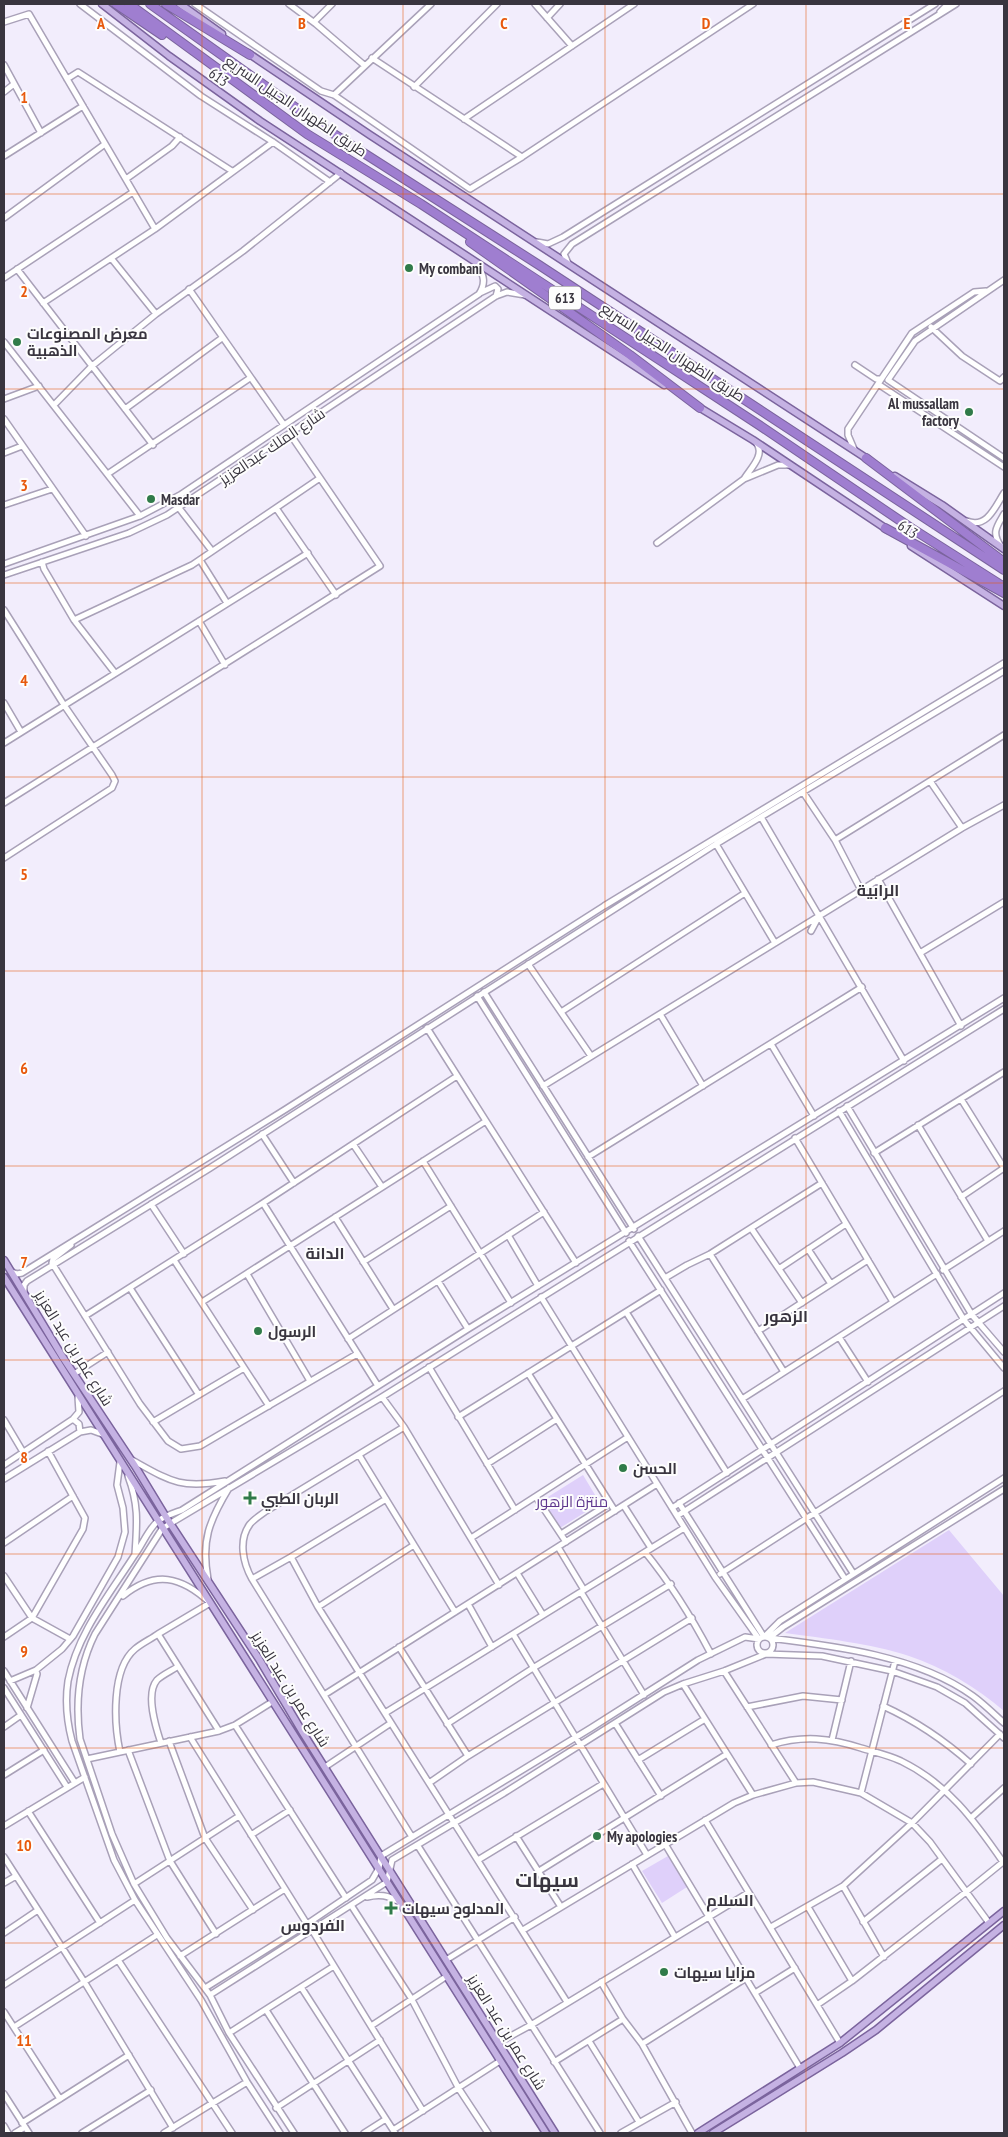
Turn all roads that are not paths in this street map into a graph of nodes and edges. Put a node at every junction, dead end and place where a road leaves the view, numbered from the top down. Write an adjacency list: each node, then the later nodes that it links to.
1 (80, 4): 41 (street)
2 (102, 4): 46 (main road, 613)
3 (116, 4): 33 (highway)
4 (129, 4): 33 (highway, طريق الظهران الجبيل السريع / 613)
5 (150, 4): 120 (highway, طريق الظهران الجبيل السريع / 613)
6 (166, 4): 26 (highway)
7 (180, 4): 26 (main road)
8 (195, 4): 36 (street)
9 (289, 4): 23 (street)
10 (332, 4): 23 (street)
11 (430, 4): 27 (street)
12 (497, 4): 34 (street)
13 (535, 4): 21 (street)
14 (560, 4): 21 (street)
15 (634, 4): 25 (street)
16 (753, 4): 44 (street)
17 (935, 4): 24 (street)
18 (948, 4): 20 (street)
19 (956, 4): 20 (street)
20 (936, 16): 30 (street)
21 (547, 18): 25 (street)
22 (4, 22): 31 (street)
23 (314, 22): 29 (street)
24 (876, 41): 30 (street); 55 (street)
25 (572, 46): 38 (street)
26 (250, 55): 51 (main road)
27 (372, 58): 29 (street); 34 (street)
28 (4, 65): 32 (street)
29 (364, 65): 36 (street)
30 (854, 67): 57 (street)
31 (67, 79): 37 (street); 40 (street)
32 (14, 84): 35 (street); 39 (street)
33 (239, 84): 52 (highway, طريق الظهران الجبيل السريع / 613)
34 (414, 86): 38 (street)
35 (4, 92)
36 (334, 95): 49 (street)
37 (83, 106): 39 (street); 42 (street)
38 (464, 119): 44 (street)
39 (41, 133): 43 (street)
40 (180, 137): 45 (street); 47 (street)
41 (273, 142): 45 (street); 48 (street)
42 (105, 144): 47 (street); 53 (street)
43 (4, 156)
44 (522, 157): 49 (street)
45 (232, 171): 54 (street)
46 (341, 173): 48 (street); 59 (main road, 613)
47 (126, 179): 50 (street)
48 (330, 182): 64 (street)
49 (470, 188): 51 (street)
50 (133, 192): 54 (street); 61 (street)
51 (474, 203): 56 (main road)
52 (421, 204): 84 (highway); 122 (highway, طريق الظهران الجبيل السريع / 613)
53 (4, 218)
54 (155, 229): 58 (street)
55 (563, 237): 56 (street); 57 (street)
56 (531, 240): 60 (main road)
57 (572, 244): 60 (street)
58 (111, 258): 69 (street); 70 (street)
59 (477, 262): 66 (street); 67 (main road, 613)
60 (570, 266): 93 (main road)
61 (17, 269): 62 (street); 69 (street)
62 (4, 278)
63 (1004, 280): 65 (street)
64 (189, 289): 70 (street); 73 (street)
65 (986, 291): 71 (street); 72 (street)
66 (478, 294): 68 (street); 86 (street, شارع الملك عبدالعزيز)
67 (525, 295): 68 (street, شارع الملك عبدالعزيز); 84 (main road, 613)
68 (496, 296): 87 (street, شارع الملك عبدالعزيز)
69 (43, 303): 76 (street)
70 (156, 314): 76 (street)
71 (925, 324): 72 (street); 79 (street)
72 (933, 328): 77 (street); 79 (street)
73 (222, 338): 78 (street); 83 (street)
74 (4, 342): 80 (street)
75 (855, 365): 79 (street)
76 (92, 366): 82 (street); 83 (street)
77 (1004, 377)
78 (250, 378): 86 (street); 89 (street)
79 (882, 380): 90 (street); 91 (street); 93 (street)
80 (39, 386): 81 (street); 82 (street)
81 (4, 399)
82 (54, 405): 99 (street)
83 (125, 408): 89 (street)
84 (700, 408): 88 (main road, 613)
85 (4, 419): 92 (street)
86 (284, 425): 108 (street, شارع الملك عبدالعزيز)
87 (290, 434): 100 (street); 105 (street, شارع الملك عبدالعزيز)
88 (753, 440): 97 (main road, 613); 101 (street)
89 (153, 444): 99 (street)
90 (983, 444): 91 (street); 96 (street)
91 (970, 445): 98 (street)
92 (22, 446): 94 (street); 102 (street)
93 (854, 449): 95 (main road)
94 (4, 452)
95 (866, 458): 109 (main road); 118 (highway)
96 (1004, 458)
97 (793, 466): 101 (street); 110 (main road, 613)
98 (1004, 467)
99 (108, 473): 108 (street)
100 (320, 478): 106 (street); 124 (street)
101 (744, 479): 112 (street)
102 (52, 489): 104 (street); 111 (street)
103 (1004, 493): 109 (street)
104 (4, 505)
105 (179, 508): 114 (street); 117 (street, شارع الملك عبدالعزيز)
106 (276, 508): 114 (street); 115 (street)
107 (1004, 514): 113 (street)
108 (140, 516): 111 (street, شارع الملك عبدالعزيز)
109 (960, 518): 113 (main road)
110 (885, 528): 123 (highway); 126 (main road, 613)
111 (86, 536): 119 (street, شارع الملك عبدالعزيز)
112 (657, 543)
113 (1004, 548)
114 (212, 552): 116 (street)
115 (308, 553): 124 (street); 125 (street)
116 (200, 560): 125 (street); 128 (street)
117 (42, 562): 121 (street, شارع الملك عبدالعزيز); 128 (street)
118 (1004, 562)
119 (4, 564)
120 (1004, 570)
121 (4, 575)
122 (1004, 587)
123 (1004, 593)
124 (336, 594): 131 (street)
125 (227, 603): 129 (street)
126 (1004, 606)
127 (4, 612): 135 (street)
128 (74, 620): 133 (street)
129 (199, 621): 131 (street); 133 (street)
130 (1004, 663): 159 (street)
131 (225, 665): 139 (street)
132 (1004, 671): 141 (street)
133 (116, 672): 135 (street)
134 (4, 703): 136 (street)
135 (64, 705): 136 (street); 139 (street)
136 (21, 732): 138 (street)
137 (1004, 735): 140 (street)
138 (4, 743)
139 (94, 747): 142 (street); 148 (street)
140 (930, 781): 145 (street); 146 (street)
141 (803, 792): 144 (street); 146 (street)
142 (4, 803)
143 (1004, 805): 145 (street)
144 (761, 817): 147 (street); 153 (street)
145 (962, 828): 149 (street)
146 (835, 840): 150 (street)
147 (716, 844): 151 (street); 157 (street)
148 (4, 858)
149 (878, 879): 150 (street); 156 (street)
150 (861, 890): 153 (street)
151 (745, 893): 155 (street); 163 (street)
152 (1004, 902): 156 (street)
153 (819, 915): 154 (street); 155 (street); 158 (street)
154 (811, 930)
155 (775, 943): 164 (street)
156 (920, 953): 165 (street)
157 (528, 964): 160 (street); 163 (street)
158 (862, 987): 167 (street); 169 (street)
159 (474, 989): 160 (street); 203 (street)
160 (480, 994): 166 (street); 172 (street); 200 (street)
161 (1004, 998): 165 (street)
162 (1004, 1009): 175 (street)
163 (561, 1012): 168 (street)
164 (660, 1014): 168 (street); 173 (street)
165 (961, 1026): 169 (street)
166 (427, 1028): 171 (street); 180 (street)
167 (771, 1044): 173 (street); 177 (street)
168 (591, 1056): 172 (street)
169 (904, 1061): 177 (street)
170 (1004, 1072): 174 (street)
171 (458, 1076): 178 (street); 182 (street)
172 (543, 1086): 184 (street)
173 (703, 1086): 184 (street)
174 (961, 1099): 179 (street); 186 (street)
175 (847, 1106): 176 (street); 183 (street)
176 (839, 1111): 181 (street); 221 (street)
177 (814, 1116): 198 (street)
178 (486, 1121): 185 (street); 194 (street)
179 (918, 1125): 183 (street); 190 (street)
180 (262, 1134): 188 (street); 192 (street)
181 (794, 1138): 187 (street); 202 (street)
182 (353, 1144): 188 (street); 189 (street)
183 (874, 1153): 218 (street)
184 (588, 1157): 198 (street)
185 (423, 1161): 189 (street); 193 (street)
186 (1004, 1168): 190 (street)
187 (822, 1183): 196 (street); 197 (street)
188 (294, 1184): 191 (street)
189 (382, 1187): 195 (street)
190 (961, 1197): 205 (street)
191 (263, 1203): 206 (street); 209 (street)
192 (151, 1204): 209 (street); 216 (street)
193 (451, 1206): 208 (street); 214 (street)
194 (544, 1212): 201 (street); 215 (street)
195 (335, 1218): 206 (street); 214 (street)
196 (846, 1224): 207 (street); 213 (street)
197 (751, 1228): 210 (street); 217 (street)
198 (634, 1229): 200 (street)
199 (1004, 1231): 205 (street)
200 (626, 1233): 215 (street)
201 (508, 1235): 208 (street); 226 (street)
202 (638, 1236): 204 (street); 223 (street)
203 (77, 1239): 216 (street); 219 (street)
204 (629, 1241): 229 (street); 233 (street)
205 (988, 1241): 218 (street)
206 (290, 1246): 220 (street); 252 (street)
207 (808, 1249): 217 (street); 225 (street)
208 (480, 1253): 224 (street); 235 (street)
209 (184, 1254): 212 (street)
210 (710, 1254): 223 (street); 250 (street)
211 (4, 1260): 219 (main road, شارع عمر بن عبد العزيز)
212 (174, 1260): 228 (street); 234 (street)
213 (868, 1260): 225 (street); 236 (street)
214 (363, 1262): 239 (street)
215 (576, 1262): 226 (street)
216 (53, 1265): 231 (street); 244 (street)
217 (780, 1268): 237 (street)
218 (943, 1270): 243 (street)
219 (11, 1271): 231 (main road, شارع عمر بن عبد العزيز)
220 (247, 1274): 234 (street); 263 (street)
221 (937, 1274): 236 (street); 245 (street)
222 (4, 1277): 230 (main road, شارع عمر بن عبد العزيز)
223 (665, 1278): 270 (street)
224 (438, 1281): 239 (street); 249 (street)
225 (831, 1284): 237 (street)
226 (538, 1286): 235 (street)
227 (4, 1288): 230 (street)
228 (130, 1288): 244 (street); 267 (street)
229 (661, 1290): 242 (street); 282 (street)
230 (13, 1291): 268 (main road, شارع عمر بن عبد العزيز)
231 (24, 1292): 262 (main road, شارع عمر بن عبد العزيز)
232 (1004, 1293): 243 (street)
233 (541, 1297): 241 (street); 253 (street)
234 (202, 1302): 258 (street)
235 (511, 1302): 240 (street); 241 (street)
236 (894, 1302): 251 (street)
237 (802, 1303): 250 (street)
238 (1004, 1306): 246 (street)
239 (393, 1309): 252 (street)
240 (495, 1312): 247 (street); 249 (street)
241 (516, 1312): 247 (street)
242 (626, 1312): 253 (street); 294 (street)
243 (972, 1315): 245 (street); 246 (street)
244 (85, 1316): 254 (street)
245 (964, 1320): 248 (street); 264 (street)
246 (979, 1322): 248 (street); 255 (street)
247 (497, 1324): 257 (street)
248 (970, 1327): 259 (street); 285 (street)
249 (468, 1329): 265 (street)
250 (758, 1331): 260 (street)
251 (839, 1337): 260 (street); 264 (street)
252 (348, 1339): 256 (street)
253 (572, 1346): 261 (street); 280 (street)
254 (108, 1352): 262 (street); 276 (street)
255 (1004, 1352)
256 (357, 1354): 263 (street); 265 (street)
257 (429, 1367): 269 (street); 272 (street)
258 (244, 1368): 267 (street); 271 (street)
259 (1004, 1368)
260 (784, 1372): 270 (street)
261 (528, 1373): 272 (street); 274 (street)
262 (74, 1374): 288 (main road, شارع عمر بن عبد العزيز)
263 (310, 1381): 271 (street)
264 (868, 1382): 281 (street)
265 (378, 1386): 297 (street)
266 (1004, 1391): 312 (street)
267 (199, 1395): 276 (street)
268 (78, 1397): 273 (street); 279 (main road, شارع عمر بن عبد العزيز)
269 (382, 1397): 277 (street); 300 (street)
270 (742, 1399): 281 (street)
271 (268, 1406): 276 (street)
272 (458, 1417): 290 (street)
273 (73, 1419): 278 (street); 284 (street)
274 (558, 1419): 290 (street); 291 (street)
275 (4, 1420): 284 (street)
276 (153, 1422)
277 (404, 1427): 286 (street); 321 (street)
278 (80, 1432): 279 (street); 283 (street)
279 (102, 1434): 289 (main road, شارع عمر بن عبد العزيز)
280 (628, 1437): 291 (street); 299 (street)
281 (771, 1445): 282 (street); 285 (street)
282 (763, 1450): 287 (street); 294 (street)
283 (48, 1451): 296 (street); 302 (street)
284 (23, 1452): 292 (street)
285 (776, 1452): 287 (street); 312 (street)
286 (359, 1454): 304 (street); 335 (street)
287 (768, 1458): 298 (street); 315 (street)
288 (131, 1460): 297 (street); 314 (main road, شارع عمر بن عبد العزيز)
289 (120, 1462): 293 (main road, شارع عمر بن عبد العزيز); 354 (street)
290 (487, 1464): 309 (street)
291 (585, 1464): 303 (street); 305 (street)
292 (4, 1465)
293 (126, 1471): 316 (main road, شارع عمر بن عبد العزيز); 328 (street)
294 (728, 1472): 298 (street); 306 (street)
295 (1004, 1478): 332 (street)
296 (4, 1479)
297 (228, 1480): 314 (street)
298 (730, 1482): 311 (street)
299 (657, 1484): 307 (street); 308 (street)
300 (229, 1487): 317 (street); 337 (street)
301 (1004, 1489): 353 (street)
302 (73, 1496): 323 (street); 347 (street)
303 (536, 1496): 309 (street); 320 (street)
304 (386, 1499): 324 (street); 329 (street)
305 (610, 1503): 310 (street); 320 (street)
306 (680, 1503): 308 (street); 311 (street)
307 (624, 1506): 310 (street); 326 (street)
308 (672, 1508): 313 (street)
309 (516, 1510): 321 (street)
310 (615, 1511): 322 (street)
311 (684, 1511): 313 (street); 330 (street)
312 (815, 1514): 315 (street); 332 (street)
313 (677, 1516): 318 (street)
314 (166, 1517): 316 (street); 317 (main road, شارع عمر بن عبد العزيز)
315 (807, 1519): 330 (street); 336 (street)
316 (157, 1521): 319 (main road, شارع عمر بن عبد العزيز); 328 (street)
317 (171, 1523): 319 (street); 337 (main road, شارع عمر بن عبد العزيز)
318 (684, 1528): 326 (street); 334 (street)
319 (162, 1529): 341 (street); 342 (main road, شارع عمر بن عبد العزيز)
320 (561, 1534): 322 (street)
321 (471, 1538): 339 (street)
322 (566, 1542): 325 (street)
323 (4, 1543)
324 (414, 1545): 344 (street); 345 (street)
325 (558, 1548): 331 (street); 340 (street)
326 (651, 1548): 327 (street)
327 (645, 1552): 338 (street); 340 (street)
328 (135, 1556): 411 (street)
329 (291, 1557): 335 (street); 344 (street)
330 (722, 1572): 334 (street); 353 (street)
331 (517, 1573): 339 (street); 346 (street)
332 (853, 1573): 336 (street)
333 (4, 1576): 347 (street)
334 (715, 1577): 353 (street)
335 (252, 1579): 373 (street)
336 (844, 1579): 353 (street)
337 (208, 1582): 409 (main road, شارع عمر بن عبد العزيز)
338 (671, 1584): 348 (street); 349 (street)
339 (499, 1585): 343 (street)
340 (582, 1591): 346 (street); 349 (street)
341 (117, 1602): 342 (street); 406 (street)
342 (210, 1603): 350 (street); 376 (main road, شارع عمر بن عبد العزيز)
343 (468, 1604): 345 (street); 356 (street)
344 (318, 1607): 368 (street)
345 (455, 1612): 355 (street)
346 (542, 1615): 351 (street)
347 (32, 1618): 352 (street); 354 (street)
348 (692, 1618): 357 (street); 359 (street)
349 (603, 1626): 359 (street); 363 (street)
350 (158, 1634): 362 (street); 403 (street)
351 (513, 1634): 356 (street); 363 (street)
352 (4, 1637)
353 (764, 1638): 357 (street); 358 (street); 358 (street); 361 (street)
354 (70, 1639): 364 (street)
355 (399, 1647): 368 (street); 372 (street)
356 (492, 1647): 372 (street)
357 (710, 1654): 374 (street)
358 (766, 1654): 360 (street); 366 (street)
359 (624, 1661): 374 (street); 377 (street)
360 (851, 1661): 367 (street); 375 (street)
361 (894, 1661): 367 (street); 386 (street)
362 (177, 1667): 390 (street); 396 (street)
363 (533, 1668): 377 (street); 387 (street)
364 (36, 1670): 369 (street); 380 (street)
365 (4, 1671): 369 (street)
366 (724, 1671): 370 (street); 379 (street)
367 (892, 1671): 378 (street); 391 (street)
368 (359, 1673): 373 (street); 381 (street)
369 (10, 1681): 380 (street)
370 (683, 1684): 383 (street); 385 (street)
371 (4, 1688): 382 (street)
372 (424, 1689): 381 (street); 387 (street)
373 (324, 1695): 399 (street)
374 (644, 1695): 393 (street)
375 (842, 1700): 379 (street); 394 (street)
376 (272, 1702): 388 (street); 447 (main road, شارع عمر بن عبد العزيز)
377 (554, 1704): 393 (street); 405 (street)
378 (883, 1706): 402 (street); 408 (street)
379 (747, 1707): 398 (street)
380 (27, 1708): 412 (street)
381 (385, 1713): 384 (street)
382 (21, 1715): 389 (street); 400 (street)
383 (705, 1719): 404 (street); 407 (street)
384 (391, 1723): 399 (street); 413 (street)
385 (615, 1723): 397 (street); 407 (street)
386 (1004, 1723)
387 (447, 1724): 405 (street)
388 (236, 1725): 390 (street); 423 (street)
389 (4, 1726)
390 (219, 1731): 392 (street)
391 (1002, 1736): 408 (street)
392 (190, 1737): 395 (street); 426 (street)
393 (575, 1738): 397 (street); 425 (street)
394 (832, 1740): 398 (street); 402 (street)
395 (170, 1741): 396 (street); 436 (street)
396 (161, 1743): 401 (street)
397 (580, 1745): 414 (street); 430 (street)
398 (771, 1745): 415 (street)
399 (356, 1746): 409 (street); 435 (street)
400 (44, 1750): 410 (street); 416 (street)
401 (128, 1750): 403 (street); 444 (street)
402 (871, 1751): 418 (street); 419 (street)
403 (120, 1752): 406 (street)
404 (727, 1754): 420 (street); 421 (street)
405 (468, 1756): 413 (street)
406 (87, 1759): 453 (street)
407 (638, 1760): 421 (street)
408 (971, 1764): 418 (street)
409 (325, 1767): 440 (main road, شارع عمر بن عبد العزيز)
410 (4, 1775)
411 (85, 1777): 412 (street); 460 (street)
412 (75, 1783): 416 (street)
413 (429, 1783): 425 (street)
414 (603, 1784): 428 (street); 434 (street)
415 (796, 1784): 419 (street); 420 (street)
416 (67, 1788): 424 (street)
417 (1002, 1790): 422 (street); 427 (street)
418 (946, 1791): 427 (street); 431 (street)
419 (861, 1793): 431 (street)
420 (753, 1795): 429 (street)
421 (661, 1796): 428 (street)
422 (1004, 1798)
423 (290, 1810): 433 (street); 458 (street)
424 (28, 1811): 432 (street); 471 (street)
425 (449, 1815): 430 (street); 435 (street)
426 (239, 1816): 433 (street); 436 (street)
427 (972, 1817): 445 (street)
428 (624, 1818): 439 (street); 449 (street)
429 (705, 1820): 437 (street); 457 (street)
430 (455, 1823): 438 (street); 443 (street)
431 (912, 1824): 442 (street); 454 (street)
432 (4, 1826)
433 (251, 1835): 455 (street)
434 (516, 1836): 443 (street); 449 (street)
435 (412, 1837): 440 (street)
436 (205, 1838): 444 (street); 466 (street)
437 (665, 1844): 439 (street); 469 (street)
438 (418, 1846): 448 (street); 482 (street)
439 (647, 1855): 446 (street)
440 (381, 1856): 447 (street); 448 (main road, شارع عمر بن عبد العزيز)
441 (4, 1857): 450 (street)
442 (942, 1859): 456 (street); 470 (street)
443 (478, 1860): 468 (street)
444 (170, 1861): 453 (street); 479 (street)
445 (1004, 1861): 456 (street)
446 (632, 1864): 463 (street); 481 (street)
447 (379, 1868): 451 (main road, شارع عمر بن عبد العزيز); 458 (street)
448 (390, 1870): 451 (street); 487 (main road, شارع عمر بن عبد العزيز)
449 (539, 1871): 463 (street)
450 (16, 1876): 452 (street); 465 (street)
451 (387, 1882): 459 (street); 461 (main road, شارع عمر بن عبد العزيز)
452 (4, 1883)
453 (134, 1884): 484 (street)
454 (843, 1886): 464 (street); 470 (street)
455 (285, 1889): 466 (street); 473 (street)
456 (966, 1892): 472 (street); 485 (street)
457 (748, 1893): 469 (street); 475 (street)
458 (346, 1898): 473 (street)
459 (362, 1898): 461 (street); 462 (street)
460 (135, 1900): 471 (street); 480 (street)
461 (401, 1903): 490 (main road, شارع عمر بن عبد العزيز)
462 (351, 1905): 476 (street); 500 (street)
463 (561, 1907): 477 (street)
464 (808, 1907): 475 (street); 492 (street)
465 (38, 1910): 478 (street); 483 (street)
466 (252, 1910): 479 (street)
467 (1004, 1911): 472 (main road)
468 (515, 1917): 477 (street); 482 (street)
469 (709, 1917): 481 (street); 491 (street)
470 (863, 1922): 485 (street)
471 (100, 1923): 483 (street)
472 (989, 1923): 513 (main road)
473 (308, 1924): 497 (street)
474 (1004, 1925): 553 (main road)
475 (771, 1927): 489 (street)
476 (312, 1930): 488 (street); 499 (street)
477 (523, 1930): 501 (street)
478 (4, 1932)
479 (216, 1934): 484 (street)
480 (157, 1935): 486 (street); 520 (street)
481 (675, 1937): 493 (street)
482 (478, 1940): 487 (street); 506 (street)
483 (62, 1947): 494 (street); 495 (street)
484 (180, 1956): 497 (street)
485 (884, 1957): 492 (street)
486 (118, 1960): 494 (street); 527 (street)
487 (446, 1960): 512 (main road, شارع عمر بن عبد العزيز)
488 (334, 1966): 496 (street); 507 (street)
489 (795, 1968): 498 (street); 502 (street)
490 (447, 1976): 500 (street); 517 (main road, شارع عمر بن عبد العزيز)
491 (746, 1978): 498 (street); 514 (street)
492 (852, 1981): 502 (street)
493 (601, 1982): 501 (street); 505 (street)
494 (85, 1983): 508 (street); 515 (street)
495 (4, 1985)
496 (301, 1987): 503 (street); 516 (street)
497 (205, 1988): 499 (street)
498 (755, 1993): 519 (street)
499 (210, 1995): 509 (street)
500 (411, 1998): 507 (street); 522 (street)
501 (567, 2002): 506 (street)
502 (818, 2006): 513 (street)
503 (266, 2010): 509 (street); 521 (street)
504 (4, 2012): 508 (street)
505 (623, 2019): 511 (street); 514 (street)
506 (531, 2025): 512 (street); 518 (street)
507 (371, 2026): 510 (street)
508 (14, 2027): 525 (street)
509 (229, 2033): 528 (street)
510 (380, 2040): 516 (street); 529 (street)
511 (588, 2041): 518 (street); 531 (street)
512 (498, 2043): 548 (main road, شارع عمر بن عبد العزيز)
513 (840, 2043): 519 (main road)
514 (642, 2044): 526 (street)
515 (129, 2055): 523 (street); 525 (street)
516 (348, 2060): 521 (street); 530 (street)
517 (500, 2061): 522 (street); 547 (main road, شارع عمر بن عبد العزيز)
518 (554, 2062): 549 (street)
519 (800, 2068): 552 (main road)
520 (247, 2082): 527 (street); 542 (street)
521 (313, 2083): 528 (street); 544 (street)
522 (459, 2089): 529 (street); 546 (street)
523 (151, 2090): 534 (street); 539 (street)
524 (4, 2094): 532 (street)
525 (60, 2099): 532 (street)
526 (676, 2102): 531 (street); 551 (street)
527 (212, 2104): 534 (street); 541 (street)
528 (276, 2108): 543 (street)
529 (424, 2111): 535 (street)
530 (386, 2119): 535 (street); 545 (street)
531 (639, 2122): 550 (street)
532 (23, 2125): 537 (street); 538 (street)
533 (4, 2126): 536 (street)
534 (173, 2128): 540 (street)
535 (394, 2132)
536 (8, 2133)
537 (15, 2133)
538 (29, 2133)
539 (82, 2133)
540 (164, 2133)
541 (232, 2133)
542 (280, 2133)
543 (294, 2133)
544 (345, 2133)
545 (364, 2133)
546 (488, 2133)
547 (546, 2133)
548 (555, 2133)
549 (600, 2133)
550 (621, 2133)
551 (692, 2133)
552 (698, 2133)
553 (713, 2133)

